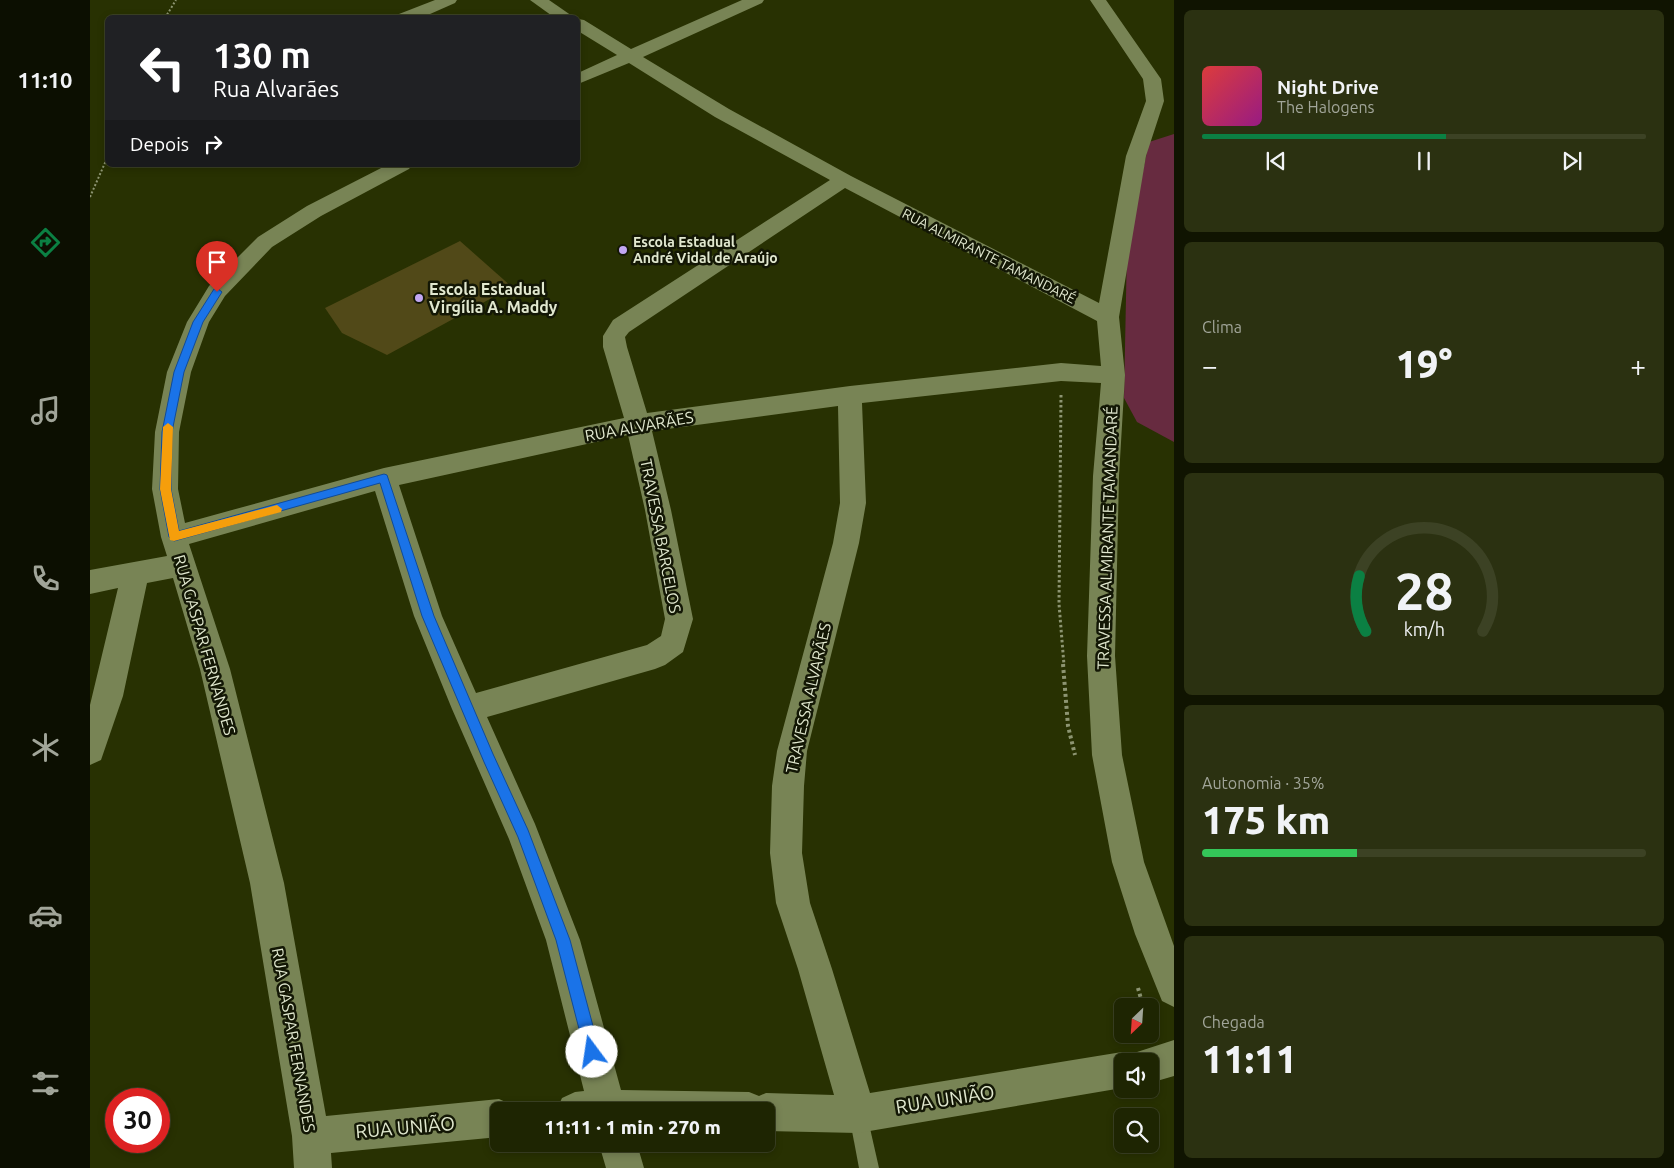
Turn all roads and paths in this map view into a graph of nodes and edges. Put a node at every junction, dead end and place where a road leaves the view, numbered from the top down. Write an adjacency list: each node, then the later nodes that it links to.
1 (176, 0): 6 (path)
2 (449, 0): 7 (street)
3 (538, 0): 8 (street)
4 (756, 0): 10 (street)
5 (1098, 0): 16 (street)
6 (167, 15)
7 (412, 15)
8 (562, 15)
9 (580, 25): 10 (street, RUA ALMIRANTE TAMANDARÉ)
10 (630, 56): 11 (street); 14 (street, RUA ALMIRANTE TAMANDARÉ)
11 (580, 78)
12 (105, 163): 15 (path)
13 (398, 167): 21 (street, RUA GASPAR FERNANDES)
14 (844, 180): 16 (street, RUA ALMIRANTE TAMANDARÉ); 19 (street, TRAVESSA BARCELOS)
15 (90, 197)
16 (1108, 317): 17 (street, TRAVESSA ALMIRANTE TAMANDARÉ)
17 (1113, 375): 18 (street, RUA ALVARÃES); 27 (street, TRAVESSA ALMIRANTE TAMANDARÉ)
18 (850, 395): 19 (street, RUA ALVARÃES); 33 (street, TRAVESSA ALVARÃES)
19 (638, 424): 20 (street, RUA ALVARÃES); 25 (street, TRAVESSA BARCELOS)
20 (384, 478): 21 (street, RUA ALVARÃES); 25 (street)
21 (174, 537): 22 (street, RUA GASPAR FERNANDES)
22 (182, 565): 23 (street); 35 (street, RUA GASPAR FERNANDES)
23 (135, 574): 24 (street); 26 (street)
24 (90, 582)
25 (467, 708): 31 (street)
26 (90, 750)
27 (1174, 989)
28 (1174, 1058): 29 (street)
29 (1159, 1062)
30 (1114, 1071): 33 (street, RUA UNIÃO)
31 (595, 1102)
32 (775, 1112): 33 (street, RUA UNIÃO)
33 (858, 1114): 38 (lane)
34 (490, 1120): 35 (street, RUA UNIÃO)
35 (312, 1152)
36 (620, 1152): 37 (street)
37 (625, 1168)
38 (868, 1168)

